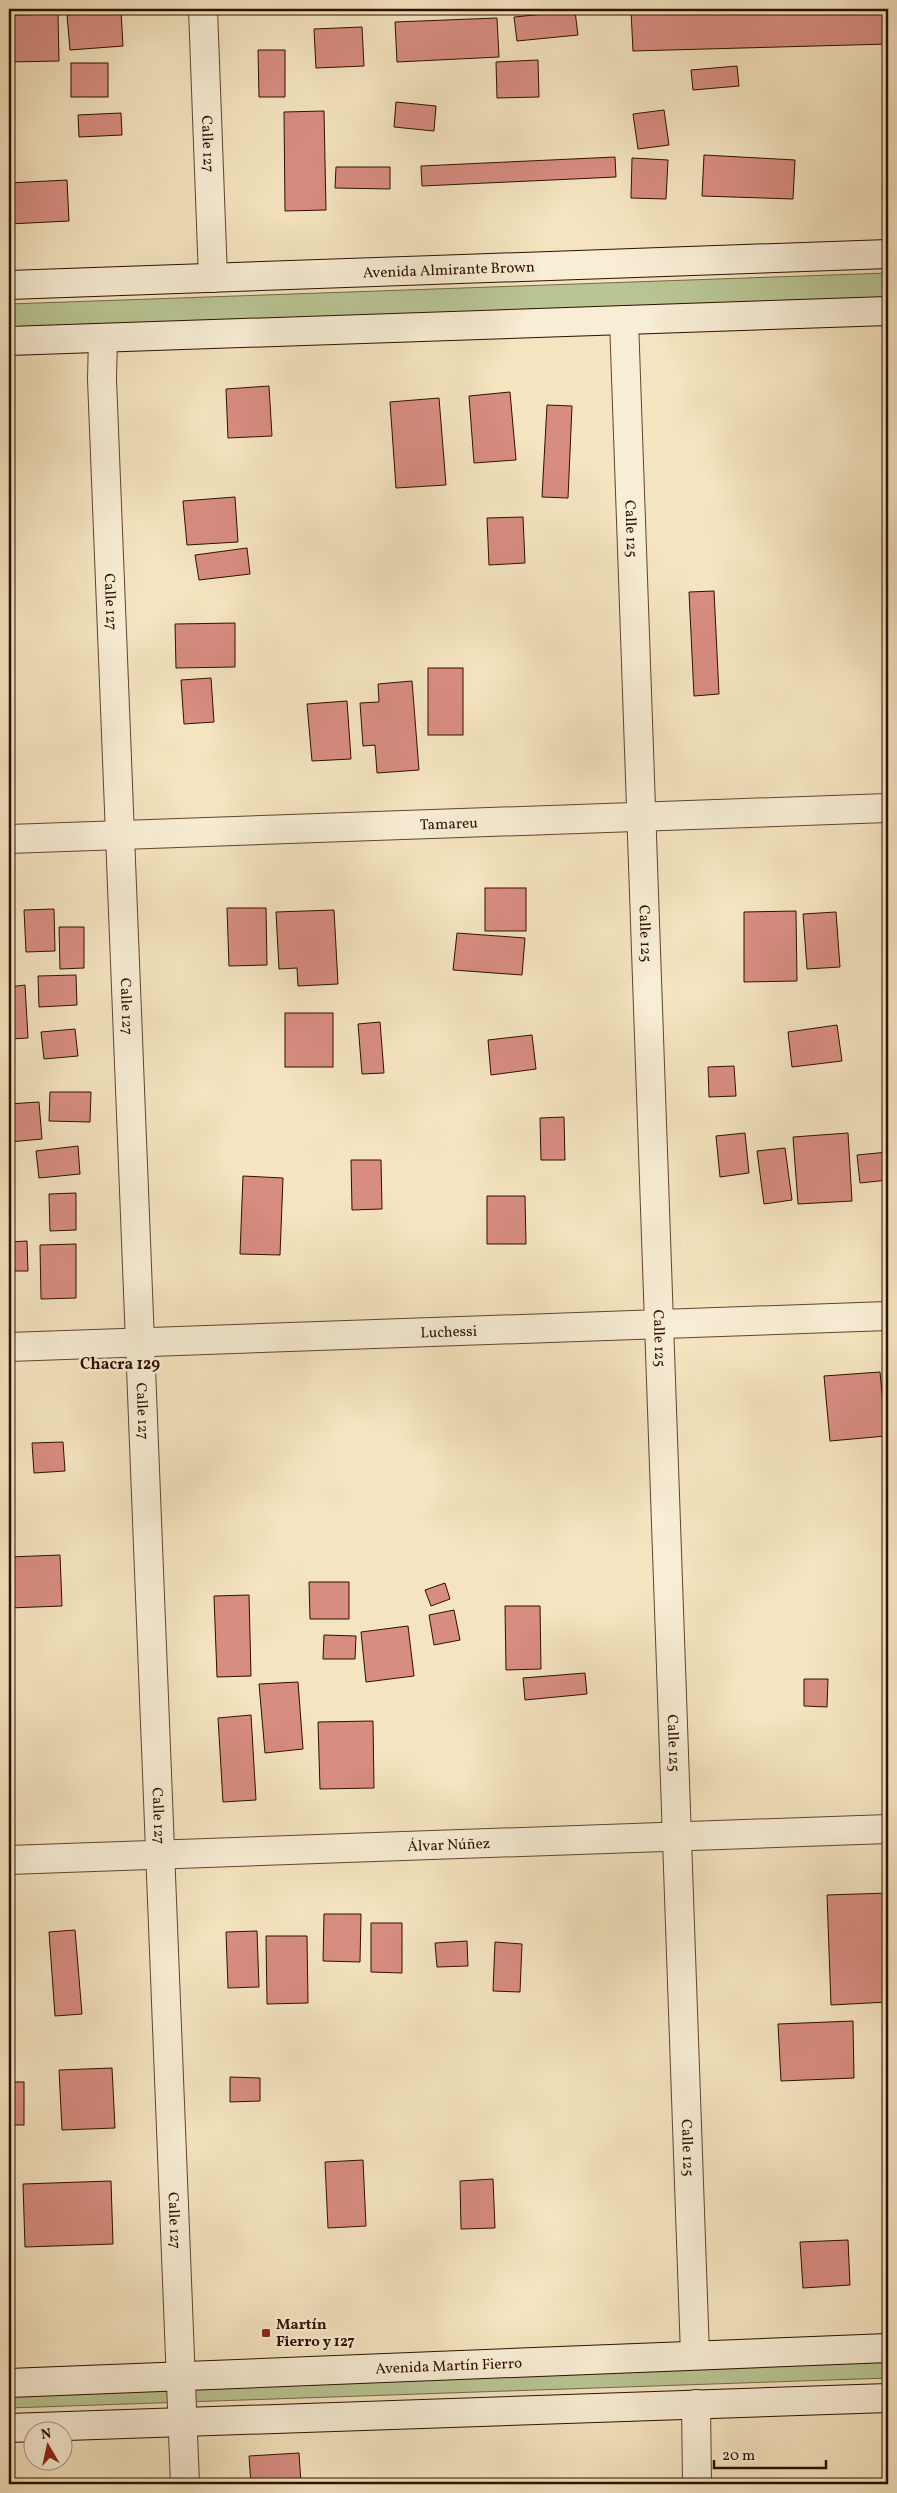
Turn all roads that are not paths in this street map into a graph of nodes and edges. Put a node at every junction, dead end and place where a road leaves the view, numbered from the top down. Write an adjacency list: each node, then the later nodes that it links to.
1 (203, 9): 3 (street, Calle 127)
2 (888, 254): 3 (street, Avenida Almirante Brown)
3 (212, 278): 4 (street, Avenida Almirante Brown)
4 (9, 285)
5 (888, 312): 6 (street)
6 (624, 320): 7 (street); 10 (street, Calle 125)
7 (103, 338): 8 (street); 11 (street, Calle 127)
8 (9, 341)
9 (888, 808): 10 (street, Tamareu)
10 (641, 817): 11 (street, Tamareu); 14 (street, Calle 125)
11 (119, 835): 12 (street, Tamareu); 15 (street, Calle 127)
12 (9, 839)
13 (888, 1316): 14 (street, Luchessi)
14 (659, 1324): 15 (street, Luchessi); 18 (street, Calle 125)
15 (139, 1342): 16 (street, Luchessi); 19 (street, Calle 127)
16 (9, 1347)
17 (888, 1829): 18 (street, Álvar Núñez)
18 (677, 1837): 19 (street, Álvar Núñez); 22 (street, Calle 125)
19 (159, 1854): 20 (street, Álvar Núñez); 23 (street, Calle 127)
20 (9, 1860)
21 (888, 2348): 22 (street, Avenida Martín Fierro)
22 (695, 2355): 23 (street, Avenida Martín Fierro)
23 (181, 2376): 24 (street, Avenida Martín Fierro); 27 (street, Calle 127)
24 (9, 2383)
25 (888, 2398): 26 (street)
26 (696, 2404): 27 (street); 30 (street)
27 (184, 2422): 28 (street); 29 (street, Calle 127)
28 (9, 2428)
29 (185, 2484)
30 (697, 2484)

